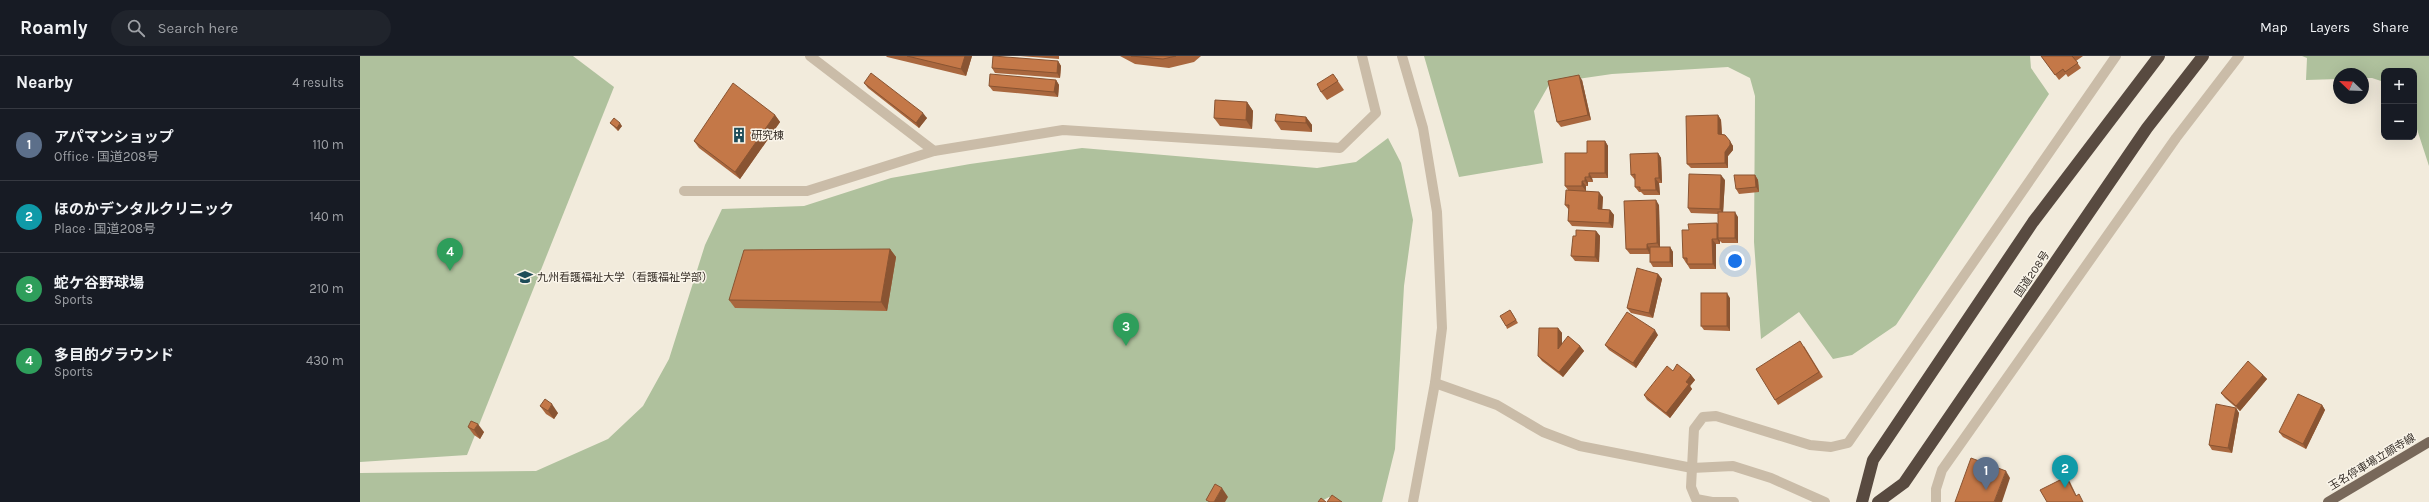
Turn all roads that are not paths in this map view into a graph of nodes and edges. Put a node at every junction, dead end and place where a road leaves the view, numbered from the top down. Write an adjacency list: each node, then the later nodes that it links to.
1 (810, 56): 8 (street)
2 (1362, 56): 8 (street)
3 (1402, 56): 10 (street)
4 (2116, 56): 12 (street)
5 (2159, 56): 17 (highway)
6 (2203, 56): 18 (highway, 国道208号)
7 (2239, 56): 19 (street)
8 (934, 151): 9 (street)
9 (684, 191)
10 (1435, 382): 12 (street); 13 (street)
11 (2429, 442): 20 (main road, 玉名停車場立願寺線)
12 (1692, 468): 14 (street); 16 (street)
13 (1413, 502)
14 (1712, 502): 15 (street)
15 (1734, 502)
16 (1825, 502)
17 (1862, 502)
18 (1878, 502)
19 (1936, 502)
20 (2328, 502)

